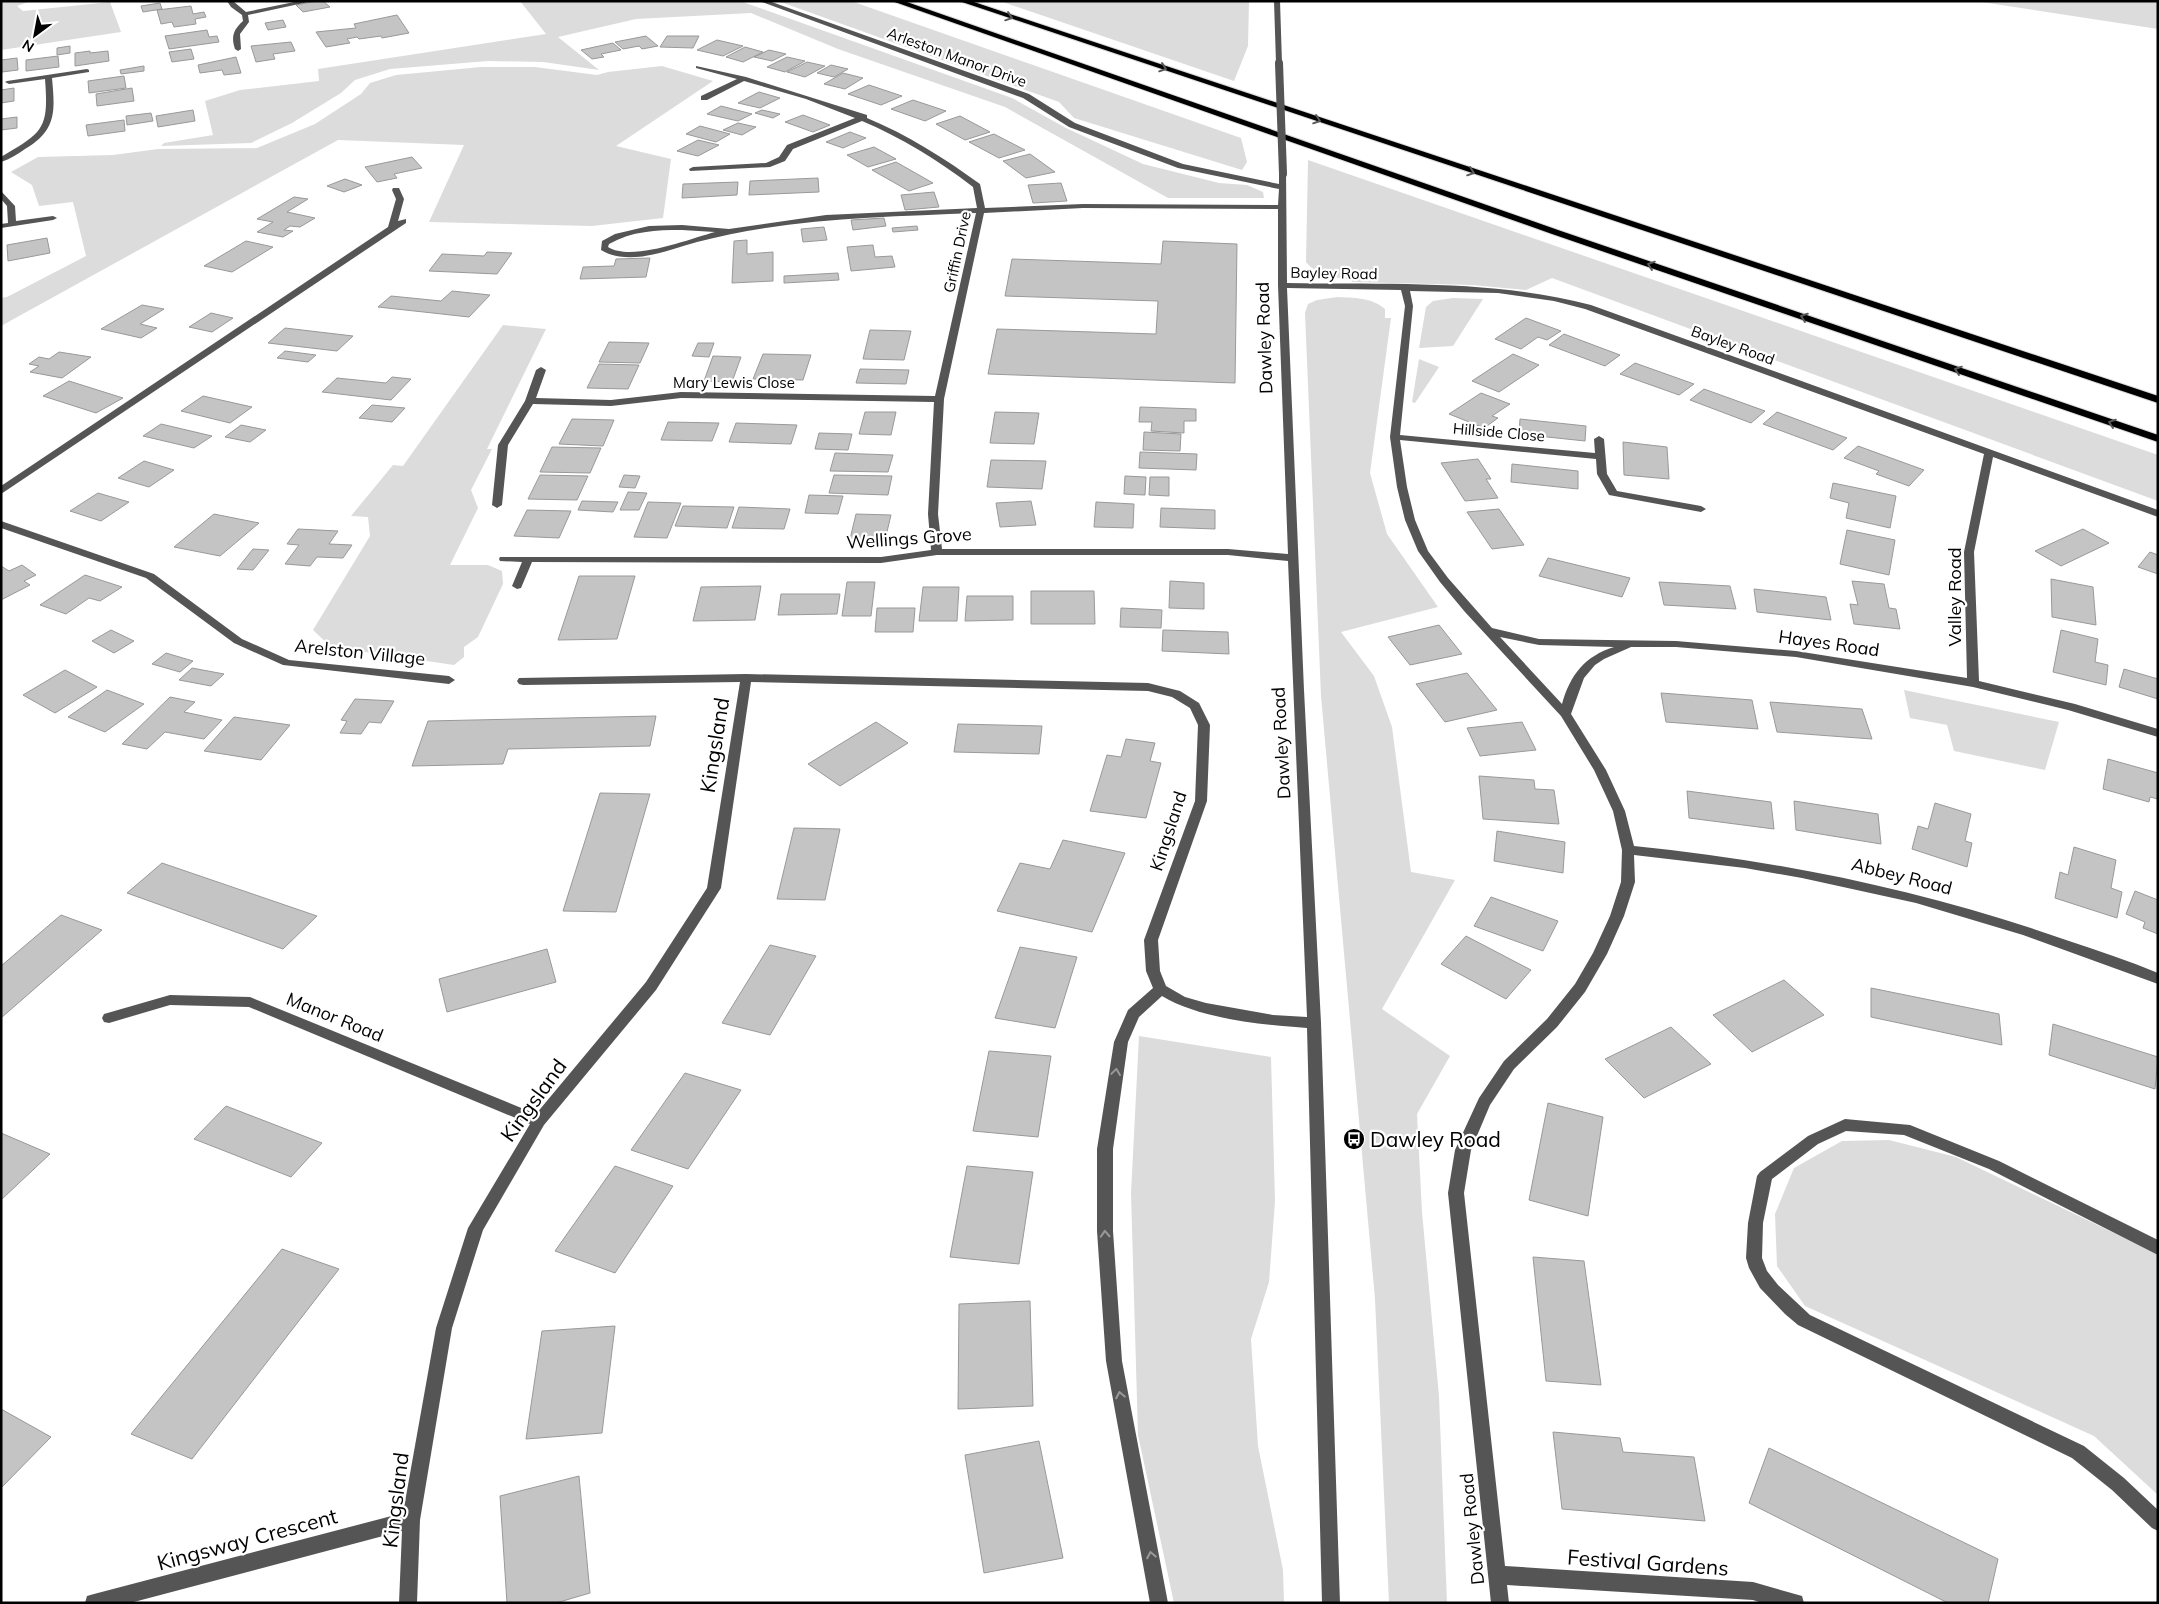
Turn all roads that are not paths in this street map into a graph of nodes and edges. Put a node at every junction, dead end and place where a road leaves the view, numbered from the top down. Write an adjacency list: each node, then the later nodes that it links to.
1 (230, 1): 7 (street)
2 (310, 1): 7 (street)
3 (762, 1): 18 (street, Arleston Manor Drive)
4 (896, 1): 37 (highway, one-way to 4)
5 (962, 1): 33 (highway, one-way to 33)
6 (1277, 1): 18 (street, Dawley Road, bridge)
7 (245, 14): 8 (street)
8 (238, 49)
9 (698, 67): 12 (street, Griffin Drive)
10 (87, 71): 11 (street)
11 (48, 76): 13 (street); 16 (street)
12 (744, 78): 14 (street); 15 (street, Griffin Drive)
13 (9, 82)
14 (704, 98)
15 (864, 118): 17 (street); 22 (street, Griffin Drive)
16 (1, 160)
17 (693, 169)
18 (1282, 187): 21 (street, Dawley Road)
19 (396, 190): 27 (street)
20 (1, 193): 25 (street)
21 (1282, 207): 22 (street); 29 (street, Dawley Road)
22 (981, 210): 28 (street); 32 (street, Griffin Drive)
23 (53, 218): 25 (street)
24 (403, 221): 27 (street)
25 (12, 225): 26 (street)
26 (1, 226)
27 (392, 228): 40 (street)
28 (729, 231): 28 (street)
29 (1282, 285): 30 (street, Bayley Road); 46 (street, Dawley Road)
30 (1405, 288): 35 (street, Dawley Road); 38 (street, Bayley Road)
31 (541, 370): 34 (street)
32 (939, 399): 34 (street, Mary Lewis Close); 45 (street, Griffin Drive)
33 (2158, 400)
34 (530, 401): 41 (street)
35 (1395, 437): 39 (street, Hillside Close); 50 (street, Dawley Road)
36 (1599, 439): 39 (street)
37 (2158, 439)
38 (1989, 452): 43 (street, Bayley Road); 55 (street, Valley Road)
39 (1600, 456): 42 (street)
40 (1, 491)
41 (498, 505)
42 (1701, 509)
43 (2158, 514)
44 (1, 524): 53 (street, Arelston Village)
45 (937, 552): 46 (street, Wellings Grove); 48 (street, Wellings Grove)
46 (1293, 558): 62 (street, Dawley Road)
47 (504, 559): 48 (street, Wellings Grove)
48 (528, 560): 49 (street)
49 (517, 586)
50 (1489, 631): 51 (street, Hayes Road); 56 (street, Dawley Road)
51 (1636, 643): 55 (street, Hayes Road); 56 (street)
52 (746, 678): 54 (street, Kingsland); 60 (street, Kingsland); 63 (street, Kingsland)
53 (449, 680)
54 (523, 681)
55 (1973, 683): 57 (street, Hayes Road)
56 (1565, 714): 58 (street, Dawley Road)
57 (2158, 733)
58 (1628, 850): 59 (street, Abbey Road); 67 (street, Dawley Road)
59 (2158, 979)
60 (1161, 989): 62 (street); 70 (street, one-way to 60)
61 (109, 1018): 63 (street, Manor Road)
62 (1314, 1023): 71 (street, Dawley Road)
63 (538, 1121): 65 (street, Kingsland)
64 (2158, 1248): 66 (street)
65 (411, 1520): 68 (street, Kingsway Crescent); 69 (street, Kingsland)
66 (2158, 1522)
67 (1498, 1575): 72 (street, Dawley Road); 73 (street, Festival Gardens)
68 (94, 1603)
69 (408, 1603)
70 (1159, 1603)
71 (1331, 1603)
72 (1500, 1603)
73 (1795, 1603)

